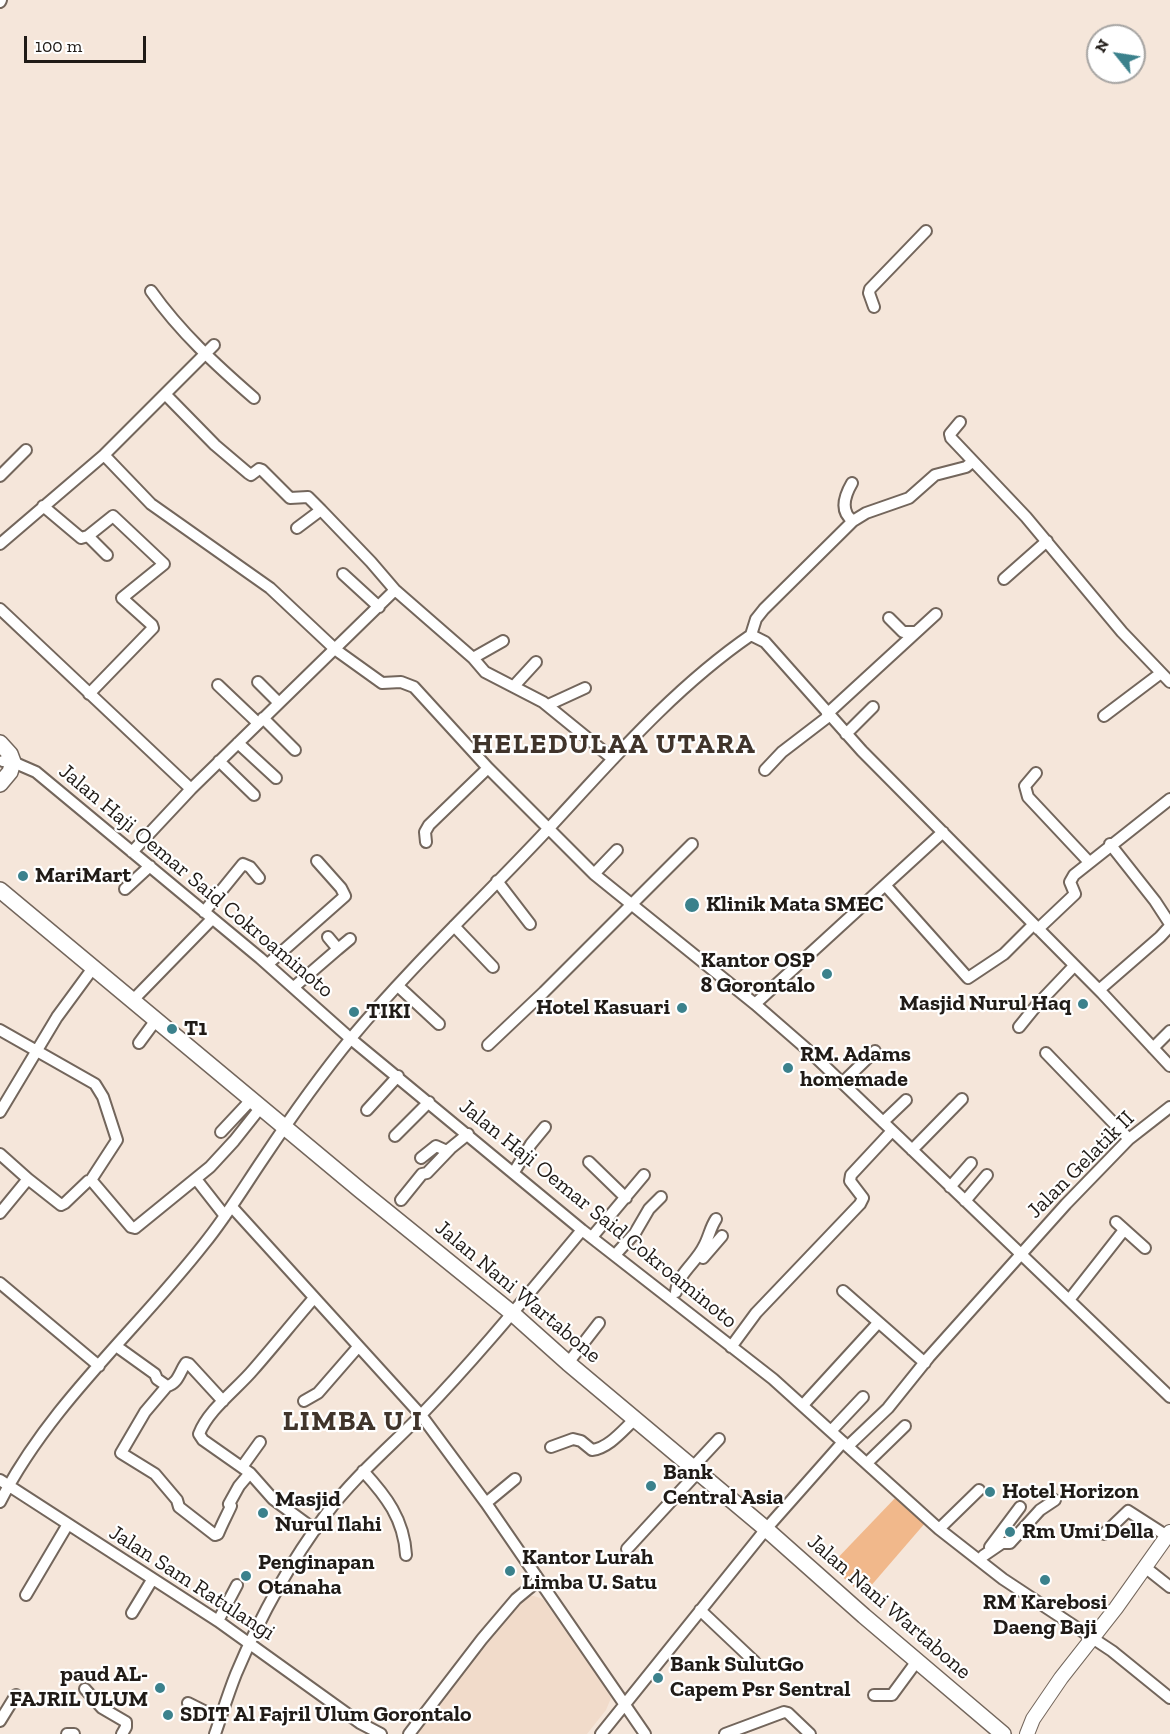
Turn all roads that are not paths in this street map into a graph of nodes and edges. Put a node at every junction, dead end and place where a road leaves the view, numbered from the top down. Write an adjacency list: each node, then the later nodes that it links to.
1 (926, 231): 3 (street)
2 (152, 291): 5 (street)
3 (874, 307)
4 (214, 345): 5 (street)
5 (205, 354): 6 (street); 7 (street)
6 (166, 394): 10 (street); 15 (street)
7 (254, 398)
8 (956, 427): 11 (street)
9 (26, 450): 12 (street)
10 (104, 455): 14 (street); 32 (street)
11 (972, 462): 16 (street); 20 (street)
12 (0, 476)
13 (852, 483): 16 (street)
14 (43, 506): 18 (street); 19 (street)
15 (321, 510): 17 (street); 24 (street)
16 (853, 521): 30 (street)
17 (297, 528)
18 (88, 537): 21 (street); 41 (street)
19 (2, 539)
20 (1047, 541): 23 (street); 35 (street)
21 (107, 555)
22 (343, 574): 25 (street)
23 (1004, 579)
24 (395, 590): 25 (street); 33 (street)
25 (379, 607): 32 (street)
26 (0, 609): 41 (street)
27 (936, 614): 29 (street)
28 (889, 618): 29 (street)
29 (914, 632): 45 (street)
30 (751, 635): 45 (street); 52 (street)
31 (503, 641): 33 (street)
32 (336, 650): 42 (street); 55 (street)
33 (473, 658): 39 (street)
34 (536, 662): 39 (street)
35 (1161, 673): 37 (street); 46 (street)
36 (258, 682): 42 (street)
37 (1170, 682)
38 (218, 685): 47 (street)
39 (514, 686): 43 (street)
40 (585, 688): 43 (street)
41 (89, 694): 59 (street)
42 (279, 703): 47 (street)
43 (548, 705): 52 (street)
44 (873, 707): 48 (street)
45 (828, 715): 48 (street); 56 (street)
46 (1104, 716)
47 (260, 720): 50 (street); 51 (street)
48 (846, 734): 63 (street)
49 (0, 743): 54 (main road)
50 (238, 743): 53 (street); 58 (street)
51 (295, 750)
52 (613, 759): 62 (street)
53 (219, 761): 59 (street); 60 (street)
54 (5, 767): 68 (street, Jalan Haji Oemar Said Cokroaminoto)
55 (488, 768): 62 (street); 64 (street)
56 (765, 770)
57 (1036, 773): 70 (street)
58 (276, 778)
59 (190, 789): 68 (street)
60 (254, 795)
61 (1170, 799): 66 (street)
62 (548, 830): 72 (street); 74 (street)
63 (943, 832): 75 (street); 83 (street)
64 (426, 842)
65 (692, 844): 78 (street)
66 (1110, 844): 70 (street); 81 (street)
67 (617, 850): 72 (street)
68 (132, 852): 71 (street, Jalan Haji Oemar Said Cokroaminoto)
69 (317, 861): 87 (street)
70 (1089, 862): 83 (street)
71 (150, 866): 77 (street); 79 (street, Jalan Haji Oemar Said Cokroaminoto)
72 (594, 874): 78 (street)
73 (259, 878): 79 (street)
74 (497, 881): 80 (street); 82 (street)
75 (885, 885): 83 (street); 95 (street)
76 (0, 890): 90 (main road, Jalan Nani Wartabone)
77 (125, 890)
78 (631, 905): 95 (street); 103 (street)
79 (208, 915): 87 (street, Jalan Haji Oemar Said Cokroaminoto); 94 (street)
80 (530, 924)
81 (1170, 925): 93 (street)
82 (454, 926): 89 (street); 91 (street)
83 (1035, 927): 88 (street)
84 (328, 938): 86 (street)
85 (350, 939): 86 (street)
86 (338, 950): 92 (street)
87 (268, 964): 92 (street, Jalan Haji Oemar Said Cokroaminoto)
88 (1074, 966): 93 (street); 98 (street)
89 (493, 967)
90 (93, 968): 94 (main road, Jalan Nani Wartabone); 105 (street)
91 (398, 986): 97 (street); 101 (street)
92 (294, 987): 101 (street, Jalan Haji Oemar Said Cokroaminoto)
93 (1099, 990): 104 (street)
94 (133, 1000): 96 (main road, Jalan Nani Wartabone)
95 (755, 1004): 110 (street)
96 (156, 1020): 102 (street); 114 (main road, Jalan Nani Wartabone)
97 (439, 1024)
98 (1019, 1027)
99 (0, 1030): 105 (street)
100 (1170, 1031): 104 (street)
101 (351, 1039): 109 (street, Jalan Haji Oemar Said Cokroaminoto); 119 (street)
102 (139, 1043)
103 (488, 1046)
104 (1153, 1048): 108 (street)
105 (36, 1051): 117 (street); 137 (street)
106 (875, 1051): 110 (street)
107 (1046, 1053): 125 (street)
108 (1170, 1066)
109 (398, 1076): 113 (street, Jalan Haji Oemar Said Cokroaminoto); 116 (street)
110 (842, 1083): 118 (street)
111 (962, 1099): 127 (street)
112 (906, 1100): 118 (street)
113 (429, 1102): 123 (street, Jalan Haji Oemar Said Cokroaminoto); 124 (street)
114 (256, 1104): 119 (main road, Jalan Nani Wartabone); 122 (street); 136 (street)
115 (1170, 1107): 125 (street, Jalan Gelatik II)
116 (367, 1110)
117 (0, 1112)
118 (883, 1122): 121 (street)
119 (285, 1127): 143 (street); 157 (main road, Jalan Nani Wartabone)
120 (545, 1127): 132 (street)
121 (892, 1131): 127 (street); 162 (street)
122 (221, 1132)
123 (468, 1134): 126 (street); 132 (street, Jalan Haji Oemar Said Cokroaminoto)
124 (395, 1136)
125 (1129, 1139): 151 (street, Jalan Gelatik II)
126 (450, 1149): 129 (street); 141 (street)
127 (912, 1150): 138 (street)
128 (0, 1154): 135 (street)
129 (421, 1158)
130 (589, 1162): 140 (street)
131 (971, 1163): 138 (street)
132 (514, 1173): 146 (street, Jalan Haji Oemar Said Cokroaminoto)
133 (644, 1175): 140 (street)
134 (987, 1175): 142 (street)
135 (28, 1179): 137 (street); 144 (street)
136 (196, 1179): 137 (street); 143 (street)
137 (91, 1180)
138 (950, 1187): 142 (street)
139 (661, 1197): 150 (street)
140 (626, 1198): 148 (street)
141 (401, 1200)
142 (965, 1201): 151 (street)
143 (228, 1211): 155 (street); 160 (street)
144 (0, 1213)
145 (716, 1219): 154 (street)
146 (582, 1230): 148 (street, Jalan Haji Oemar Said Cokroaminoto); 157 (street)
147 (722, 1236): 154 (street)
148 (592, 1237): 150 (street, Jalan Haji Oemar Said Cokroaminoto)
149 (1145, 1248): 156 (street)
150 (615, 1255): 154 (street, Jalan Haji Oemar Said Cokroaminoto)
151 (1023, 1255): 156 (street); 164 (street, Jalan Gelatik II)
152 (0, 1283): 165 (street)
153 (843, 1291): 159 (street)
154 (674, 1296): 162 (street, Jalan Haji Oemar Said Cokroaminoto)
155 (314, 1298): 161 (street); 169 (street)
156 (1069, 1300): 168 (street)
157 (512, 1313): 163 (main road, Jalan Nani Wartabone); 172 (street)
158 (599, 1323): 163 (street)
159 (878, 1323): 164 (street); 171 (street)
160 (116, 1346): 165 (street); 166 (street)
161 (358, 1347): 170 (street); 172 (street)
162 (731, 1347): 171 (street, Jalan Haji Oemar Said Cokroaminoto)
163 (568, 1363): 173 (main road, Jalan Nani Wartabone)
164 (926, 1363): 178 (street, Jalan Gelatik II)
165 (99, 1366): 185 (street)
166 (167, 1386): 169 (street); 181 (street)
167 (863, 1397): 175 (street)
168 (1170, 1397)
169 (223, 1401): 181 (street)
170 (304, 1401)
171 (803, 1406): 175 (street, Jalan Haji Oemar Said Cokroaminoto)
172 (420, 1416): 183 (street); 189 (street)
173 (635, 1419): 179 (street); 182 (main road, Jalan Nani Wartabone)
174 (905, 1426): 180 (street)
175 (831, 1431): 178 (street, Jalan Haji Oemar Said Cokroaminoto)
176 (719, 1439): 182 (street)
177 (260, 1442): 181 (street)
178 (846, 1444): 180 (street, Jalan Haji Oemar Said Cokroaminoto); 192 (street, Jalan Gelatik II)
179 (551, 1448)
180 (867, 1462): 193 (street, Jalan Haji Oemar Said Cokroaminoto)
181 (246, 1470): 194 (street)
182 (695, 1470): 192 (main road, Jalan Nani Wartabone); 197 (street)
183 (363, 1471): 194 (street); 198 (street)
184 (515, 1479): 189 (street)
185 (4, 1483): 188 (street); 191 (street, Jalan Sam Ratulangi)
186 (979, 1490): 193 (street)
187 (1055, 1500): 199 (street)
188 (0, 1502)
189 (486, 1503): 202 (street)
190 (1020, 1507): 199 (street)
191 (68, 1524): 201 (street, Jalan Sam Ratulangi); 205 (street)
192 (766, 1529): 206 (street, Jalan Gelatik II); 211 (main road, Jalan Nani Wartabone)
193 (939, 1529): 199 (street, Jalan Haji Oemar Said Cokroaminoto)
194 (315, 1530): 210 (street)
195 (1104, 1534): 196 (street)
196 (1168, 1534): 200 (street)
197 (627, 1549)
198 (406, 1555)
199 (981, 1558): 209 (street, Jalan Haji Oemar Said Cokroaminoto)
200 (1146, 1568): 204 (street); 209 (street)
201 (152, 1580): 207 (street); 208 (street, Jalan Sam Ratulangi)
202 (539, 1580): 218 (street); 226 (street)
203 (237, 1585): 208 (street)
204 (1170, 1587)
205 (26, 1595)
206 (700, 1610): 212 (street); 218 (street, Jalan Gelatik II)
207 (132, 1613)
208 (218, 1621): 210 (street, Jalan Sam Ratulangi)
209 (1092, 1638): 216 (street, Jalan Haji Oemar Said Cokroaminoto); 232 (street)
210 (251, 1643): 219 (street); 221 (street, Jalan Sam Ratulangi)
211 (917, 1661): 215 (street); 231 (main road, Jalan Nani Wartabone)
212 (755, 1662)
213 (85, 1689): 224 (street)
214 (16, 1695): 220 (street)
215 (874, 1695)
216 (1170, 1698)
217 (188, 1703): 219 (street)
218 (624, 1705): 227 (street, Jalan Gelatik II); 228 (street)
219 (220, 1719): 225 (street)
220 (0, 1721)
221 (374, 1733)
222 (67, 1734): 223 (street)
223 (74, 1734)
224 (122, 1734)
225 (215, 1734)
226 (409, 1734)
227 (601, 1734)
228 (645, 1734)
229 (725, 1734): 230 (street)
230 (810, 1734)
231 (1003, 1734)
232 (1027, 1734)

